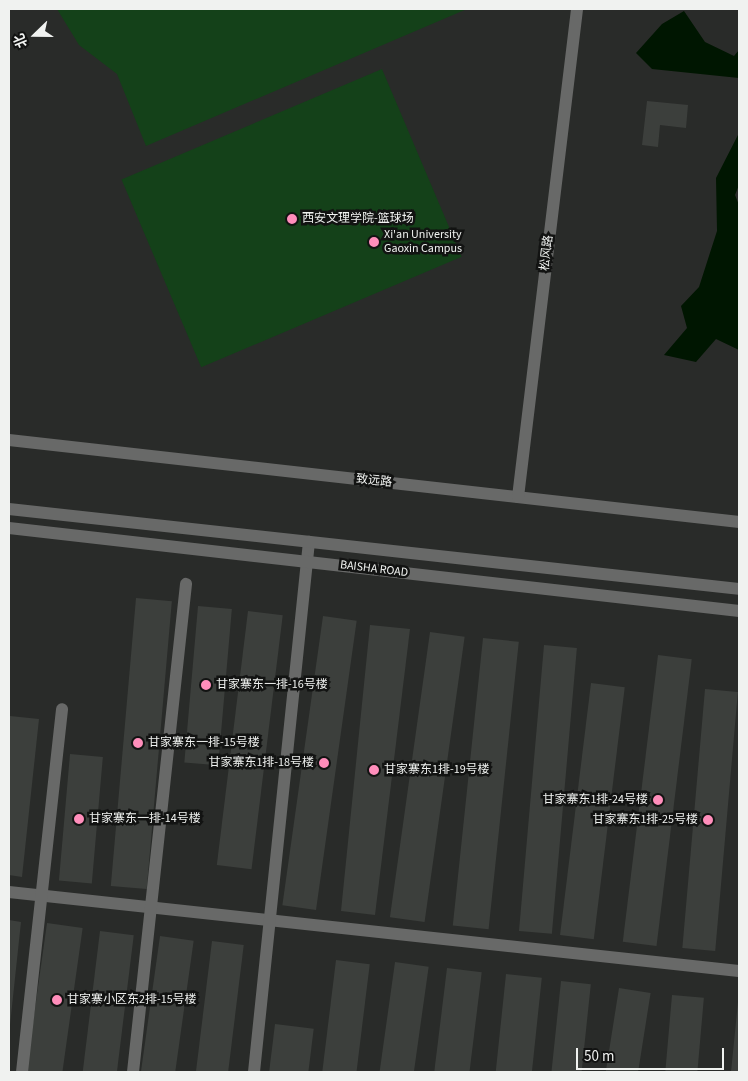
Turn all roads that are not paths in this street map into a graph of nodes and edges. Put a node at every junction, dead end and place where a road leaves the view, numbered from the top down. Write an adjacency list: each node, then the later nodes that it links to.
1 (577, 9): 3 (street, 松风路)
2 (9, 440): 3 (street, 致远路)
3 (518, 497): 5 (street, 致远路)
4 (9, 509): 7 (street, BAISHA ROAD)
5 (739, 522)
6 (9, 528): 8 (street, BAISHA ROAD)
7 (309, 542): 8 (street); 10 (street, BAISHA ROAD)
8 (307, 561): 11 (street, BAISHA ROAD); 16 (street)
9 (186, 584): 15 (street)
10 (739, 589)
11 (739, 611)
12 (62, 709): 14 (street)
13 (9, 892): 14 (street)
14 (41, 895): 15 (street); 18 (street)
15 (152, 908): 16 (street); 19 (street)
16 (270, 920): 17 (street); 20 (street)
17 (739, 971)
18 (22, 1072)
19 (132, 1072)
20 (254, 1072)

